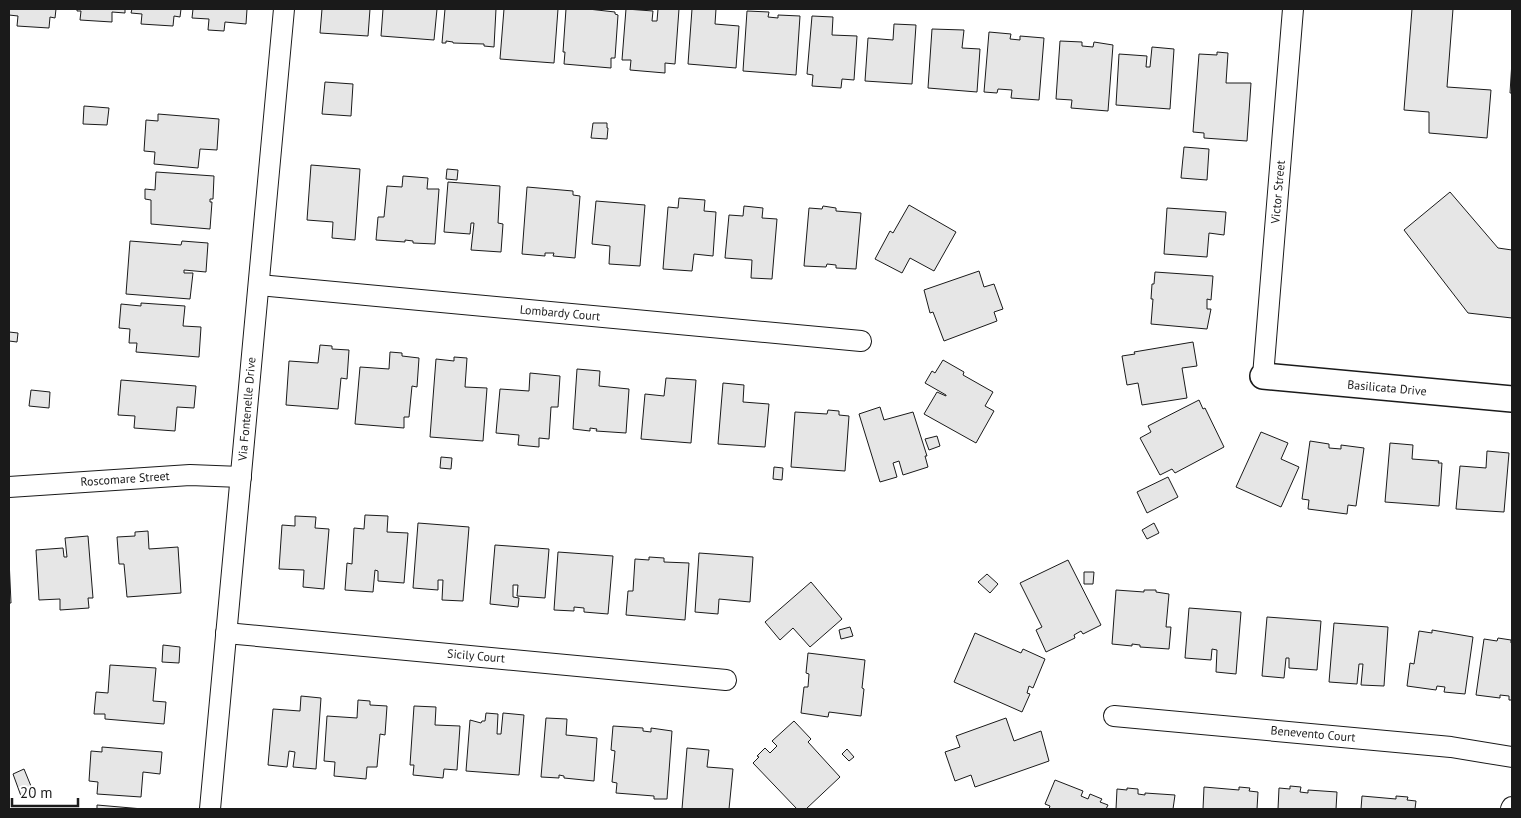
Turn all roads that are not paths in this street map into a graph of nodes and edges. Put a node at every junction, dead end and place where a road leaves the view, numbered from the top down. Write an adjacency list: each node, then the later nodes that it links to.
1 (284, 9): 3 (street, Via Fontenelle Drive)
2 (1293, 9): 5 (street, Victor Street)
3 (259, 285): 4 (street, Lombardy Court); 7 (street, Via Fontenelle Drive)
4 (862, 341)
5 (1263, 376): 6 (street, Basilicata Drive)
6 (1512, 399)
7 (240, 477): 8 (street, Roscomare Street); 9 (street, Via Fontenelle Drive)
8 (9, 487)
9 (226, 633): 10 (street, Sicily Court); 13 (street, Via Fontenelle Drive)
10 (726, 680)
11 (1114, 716): 12 (street, Benevento Court)
12 (1512, 757)
13 (210, 809)

